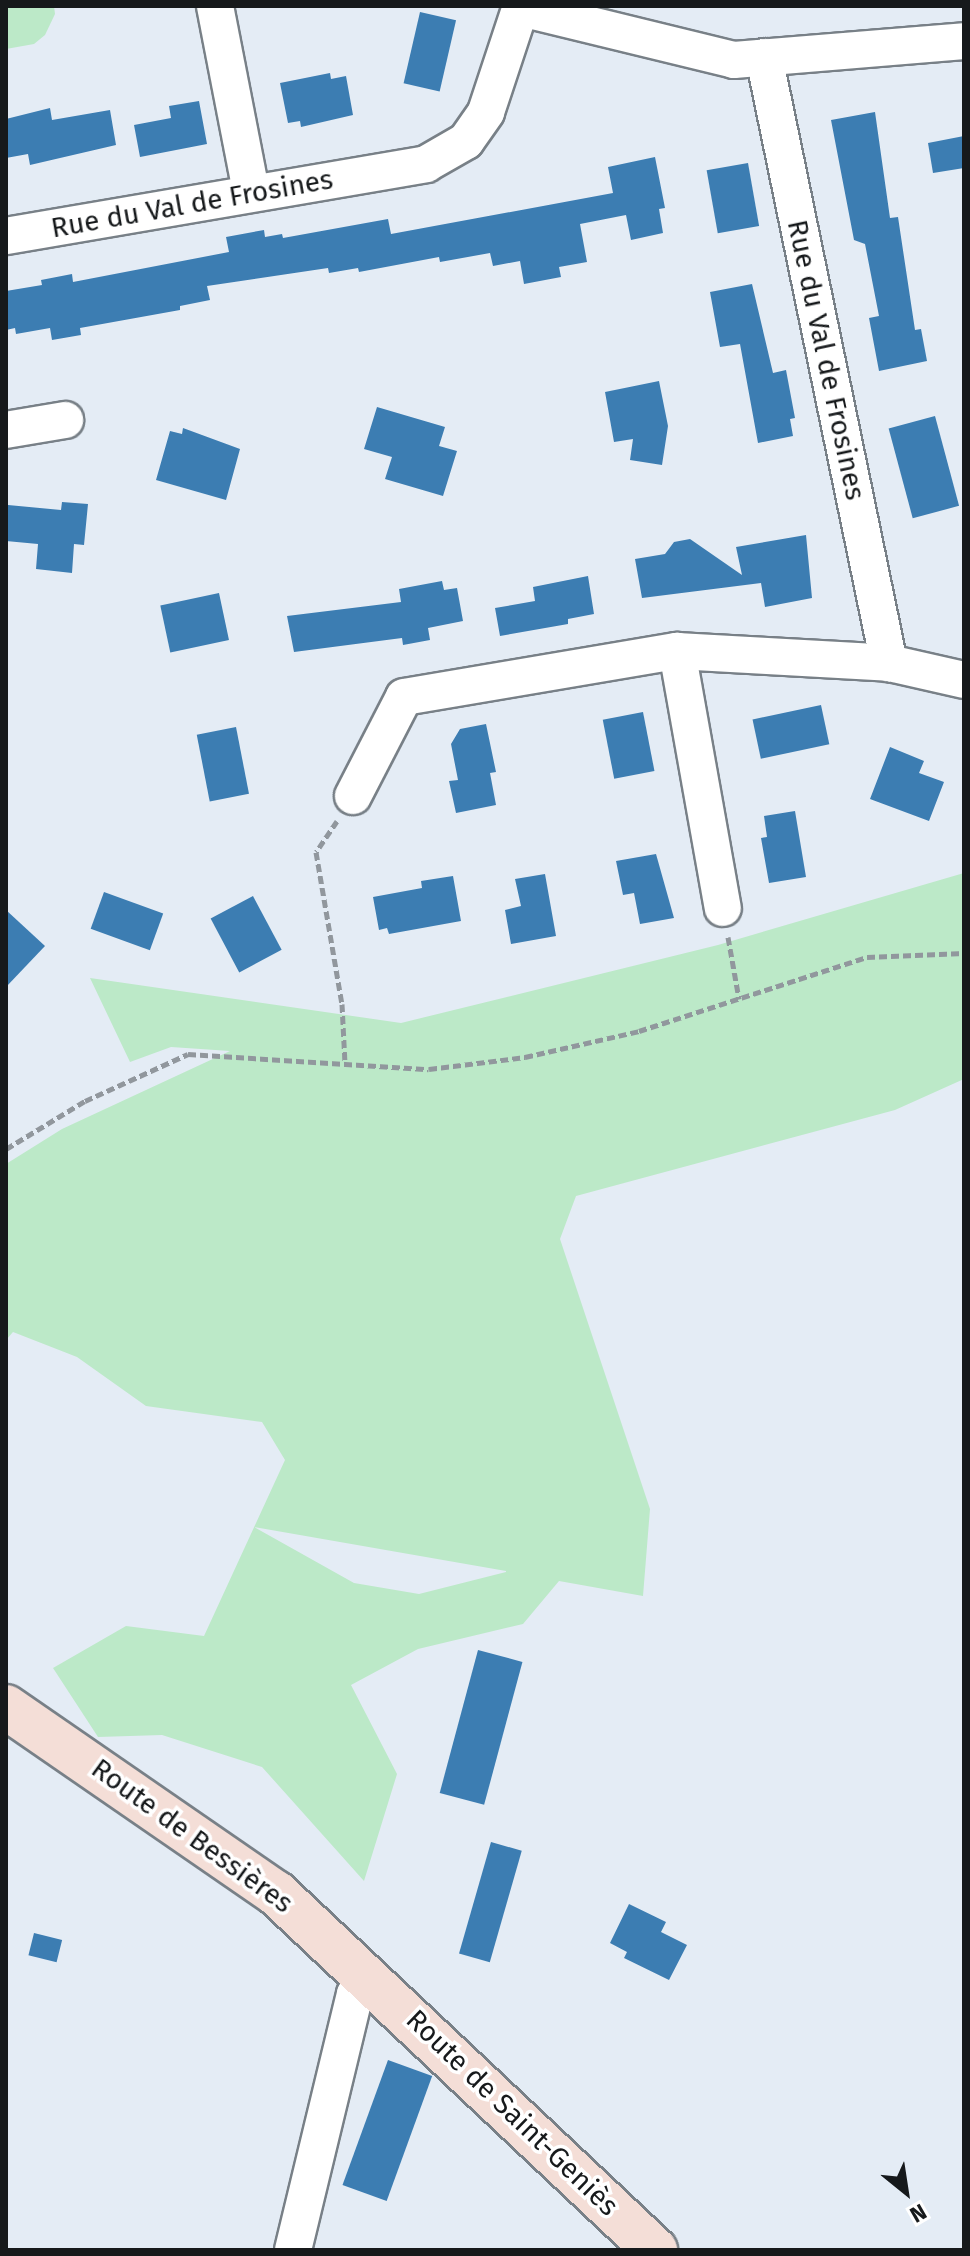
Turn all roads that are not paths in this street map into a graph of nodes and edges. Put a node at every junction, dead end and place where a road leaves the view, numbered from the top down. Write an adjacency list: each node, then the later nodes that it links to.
1 (215, 6): 5 (street)
2 (521, 7): 4 (street, Rue du Val de Frosines); 5 (street, Rue du Val de Frosines)
3 (964, 41): 4 (street, Rue du Val de Frosines)
4 (764, 57): 10 (street, Rue du Val de Frosines)
5 (251, 192): 6 (street, Rue du Val de Frosines)
6 (6, 236)
7 (65, 420): 8 (street)
8 (6, 430)
9 (677, 651): 10 (street); 12 (street); 13 (street)
10 (889, 663): 11 (street)
11 (964, 680)
12 (353, 796)
13 (723, 908)
14 (6, 1707): 15 (main road, Route de Bessières)
15 (370, 1976): 16 (street); 17 (main road, Route de Saint-Geniès)
16 (293, 2250)
17 (655, 2250)

